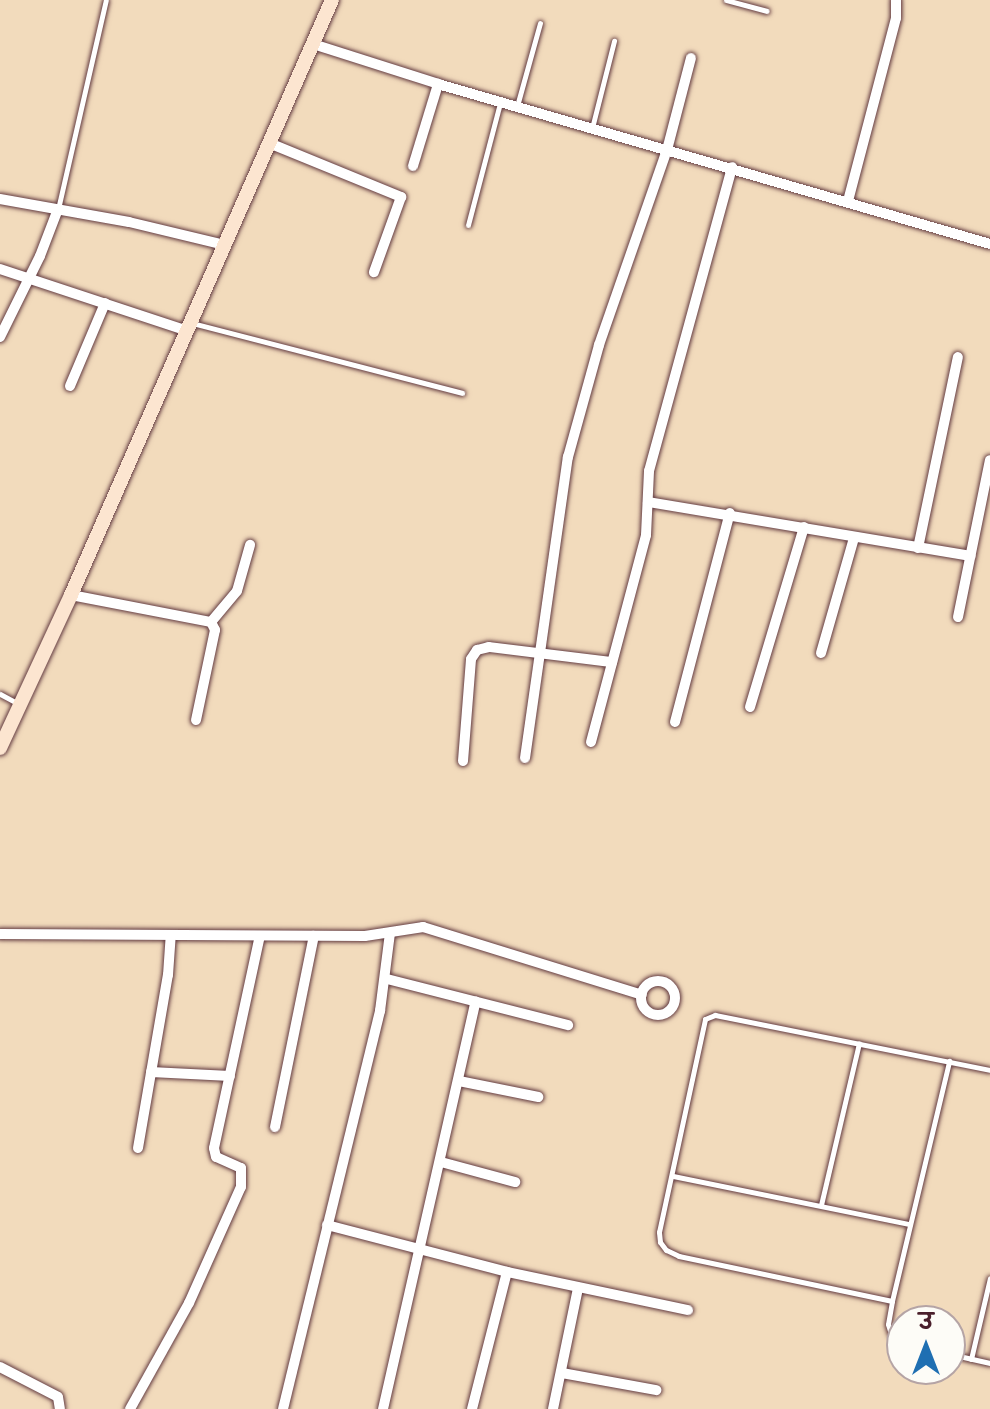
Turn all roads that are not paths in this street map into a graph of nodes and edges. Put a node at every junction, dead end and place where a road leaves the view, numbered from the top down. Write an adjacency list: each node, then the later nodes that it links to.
1 (106, 0): 20 (lane)
2 (332, 0): 8 (street)
3 (726, 0): 5 (lane)
4 (896, 0): 19 (street)
5 (767, 11)
6 (540, 23): 12 (lane)
7 (614, 41): 13 (lane)
8 (313, 44): 10 (street); 14 (street)
9 (691, 58): 15 (street)
10 (438, 84): 11 (street); 16 (street)
11 (500, 102): 12 (street); 21 (lane)
12 (517, 107): 13 (street)
13 (592, 128): 15 (street)
14 (269, 143): 23 (street); 25 (street)
15 (667, 150): 17 (street); 44 (street)
16 (413, 166)
17 (732, 167): 19 (street); 34 (street)
18 (0, 199): 20 (street)
19 (848, 201): 22 (street)
20 (58, 209): 23 (street); 26 (street)
21 (468, 225)
22 (990, 244)
23 (225, 245): 28 (street)
24 (0, 269): 26 (street)
25 (374, 272)
26 (29, 277): 27 (street); 29 (street)
27 (105, 303): 28 (street); 31 (street)
28 (189, 327): 32 (lane); 41 (street)
29 (0, 337)
30 (958, 357): 39 (street)
31 (70, 386)
32 (462, 393)
33 (990, 460): 40 (street)
34 (648, 502): 35 (street); 46 (street)
35 (730, 513): 36 (street); 51 (street)
36 (804, 527): 37 (street); 49 (street)
37 (854, 538): 39 (street); 45 (street)
38 (250, 545): 43 (street)
39 (918, 548): 40 (street)
40 (971, 556): 42 (street)
41 (71, 595): 43 (street); 48 (street)
42 (958, 617)
43 (211, 622): 50 (street)
44 (538, 653): 46 (street); 54 (street); 55 (street)
45 (821, 653)
46 (612, 662): 52 (street)
47 (0, 694): 48 (lane)
48 (20, 704): 53 (street)
49 (750, 707)
50 (196, 720)
51 (675, 722)
52 (591, 742)
53 (0, 748)
54 (525, 758)
55 (463, 761)
56 (390, 933): 60 (street); 61 (street); 62 (street)
57 (0, 934): 58 (street)
58 (171, 936): 59 (street); 68 (street)
59 (260, 936): 60 (street); 69 (street)
60 (314, 936): 72 (street)
61 (387, 979): 63 (street); 79 (street)
62 (642, 995)
63 (476, 1001): 64 (street); 70 (street)
64 (568, 1025)
65 (859, 1043): 66 (lane); 75 (lane); 77 (lane)
66 (949, 1061): 67 (lane); 78 (lane)
67 (990, 1070)
68 (151, 1072): 69 (street); 73 (street)
69 (230, 1076): 94 (street)
70 (459, 1081): 71 (street); 74 (street)
71 (538, 1097)
72 (275, 1127)
73 (138, 1148)
74 (441, 1162): 76 (street); 80 (street)
75 (673, 1176): 77 (lane); 84 (lane)
76 (515, 1182)
77 (821, 1205): 78 (lane)
78 (908, 1224): 84 (lane)
79 (327, 1225): 80 (street); 95 (street)
80 (421, 1250): 81 (street); 96 (street)
81 (507, 1272): 83 (street); 97 (street)
82 (990, 1278): 88 (lane)
83 (578, 1288): 86 (street); 91 (street)
84 (892, 1301): 85 (lane)
85 (891, 1305)
86 (688, 1310)
87 (966, 1358): 88 (lane)
88 (971, 1359): 89 (lane)
89 (990, 1363)
90 (0, 1367): 93 (street)
91 (562, 1373): 92 (street); 98 (street)
92 (656, 1390)
93 (60, 1409)
94 (130, 1409)
95 (283, 1409)
96 (383, 1409)
97 (472, 1409)
98 (553, 1409)

